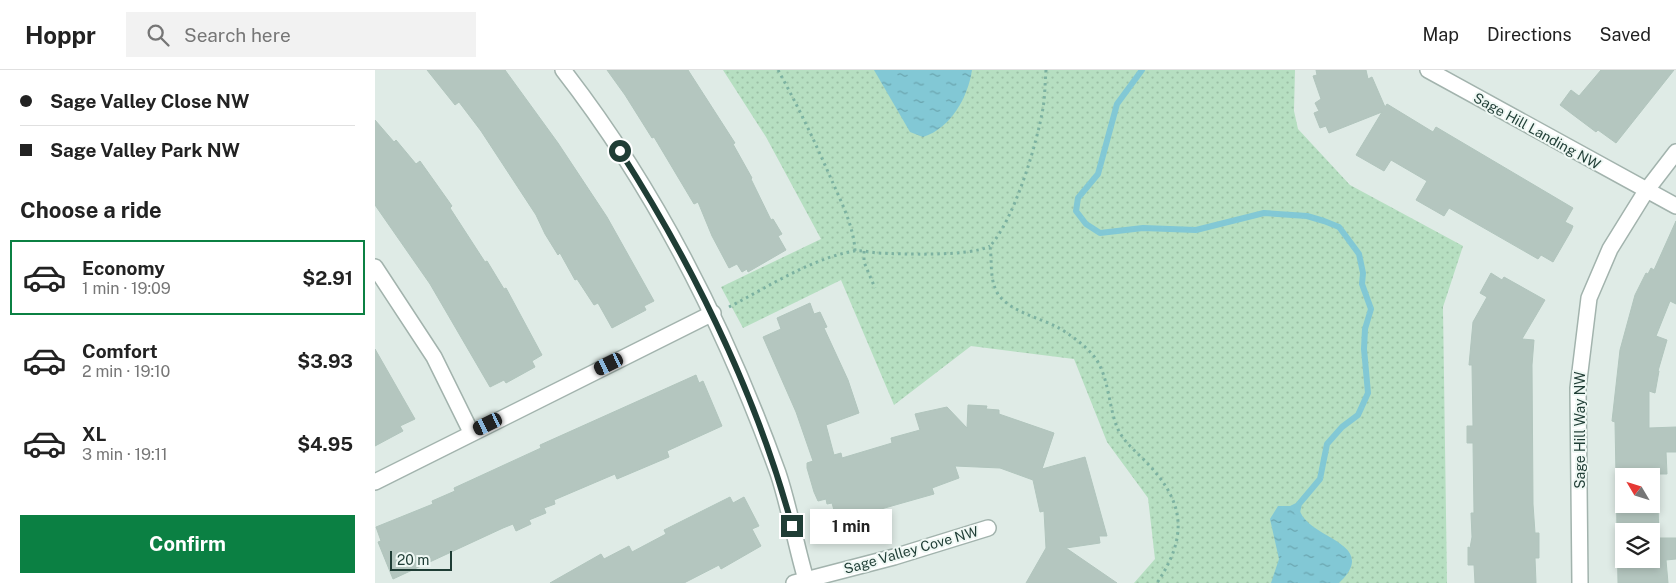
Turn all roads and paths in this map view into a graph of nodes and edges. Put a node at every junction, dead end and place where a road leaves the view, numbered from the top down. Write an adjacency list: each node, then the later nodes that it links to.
1 (563, 70): 13 (street)
2 (779, 70): 9 (path)
3 (1045, 70): 8 (path)
4 (1428, 70): 6 (street, Sage Hill Landing NW)
5 (1676, 152): 6 (street, Sage Hill Way NW)
6 (1646, 191): 7 (street, Sage Hill Landing NW); 19 (street, Sage Hill Way NW)
7 (1676, 206)
8 (990, 246): 10 (path); 18 (path)
9 (855, 251): 10 (path); 13 (path)
10 (864, 251): 12 (path)
11 (375, 267): 14 (street)
12 (875, 288)
13 (713, 313): 14 (street); 17 (street)
14 (471, 432): 15 (street)
15 (375, 482)
16 (988, 528): 17 (street, Sage Valley Cove NW)
17 (802, 581)
18 (1157, 583)
19 (1581, 583)

